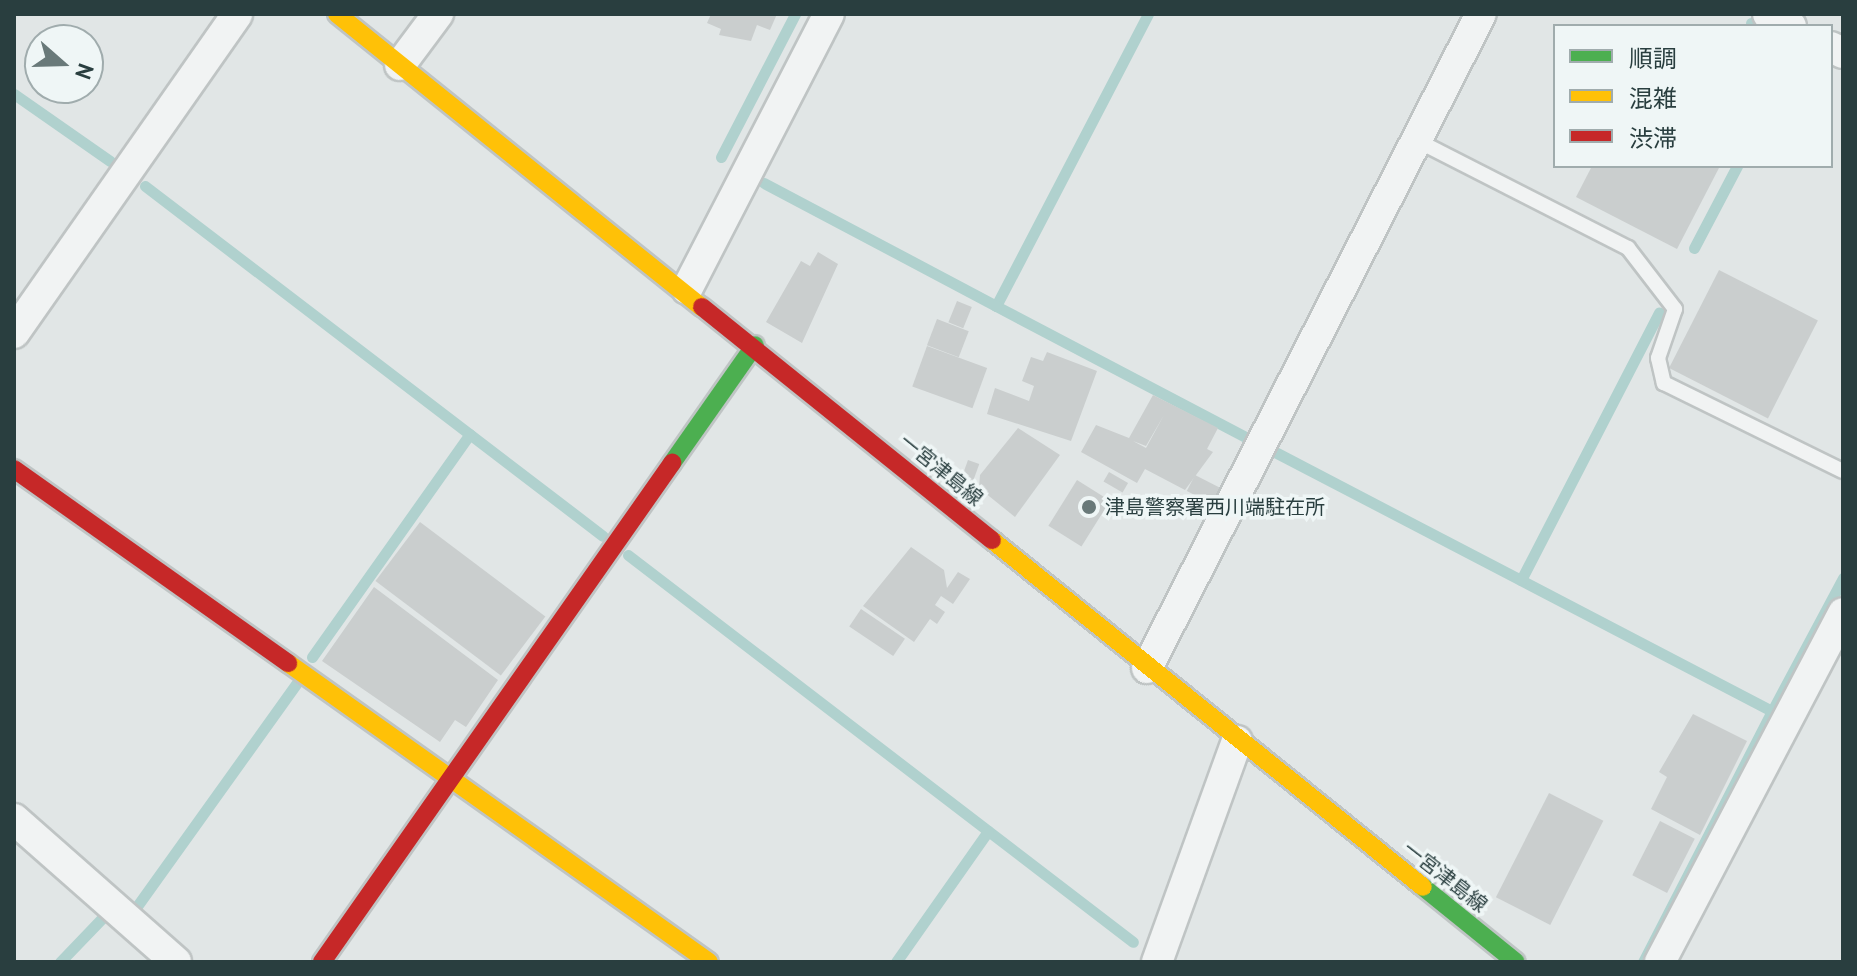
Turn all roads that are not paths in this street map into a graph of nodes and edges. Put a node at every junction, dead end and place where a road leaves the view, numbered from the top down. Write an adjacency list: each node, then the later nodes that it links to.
1 (237, 14): 11 (street)
2 (337, 14): 8 (street, 一宮津島線)
3 (438, 14): 8 (street)
4 (829, 14): 10 (street)
5 (1481, 14): 9 (street)
6 (1768, 14): 7 (street)
7 (1787, 24)
8 (400, 65): 10 (street, 一宮津島線)
9 (1416, 140): 14 (lane); 17 (street)
10 (687, 289): 12 (street, 一宮津島線)
11 (14, 333)
12 (755, 345): 17 (street, 一宮津島線); 19 (street)
13 (14, 469): 19 (street)
14 (1843, 471)
15 (1843, 613): 16 (street)
16 (1834, 650): 26 (street)
17 (1147, 668): 18 (street, 一宮津島線)
18 (1237, 741): 24 (street); 25 (street, 一宮津島線)
19 (451, 779): 21 (street); 23 (street)
20 (14, 819): 22 (street)
21 (703, 960)
22 (176, 962)
23 (322, 962)
24 (1157, 962)
25 (1516, 962)
26 (1660, 962)

